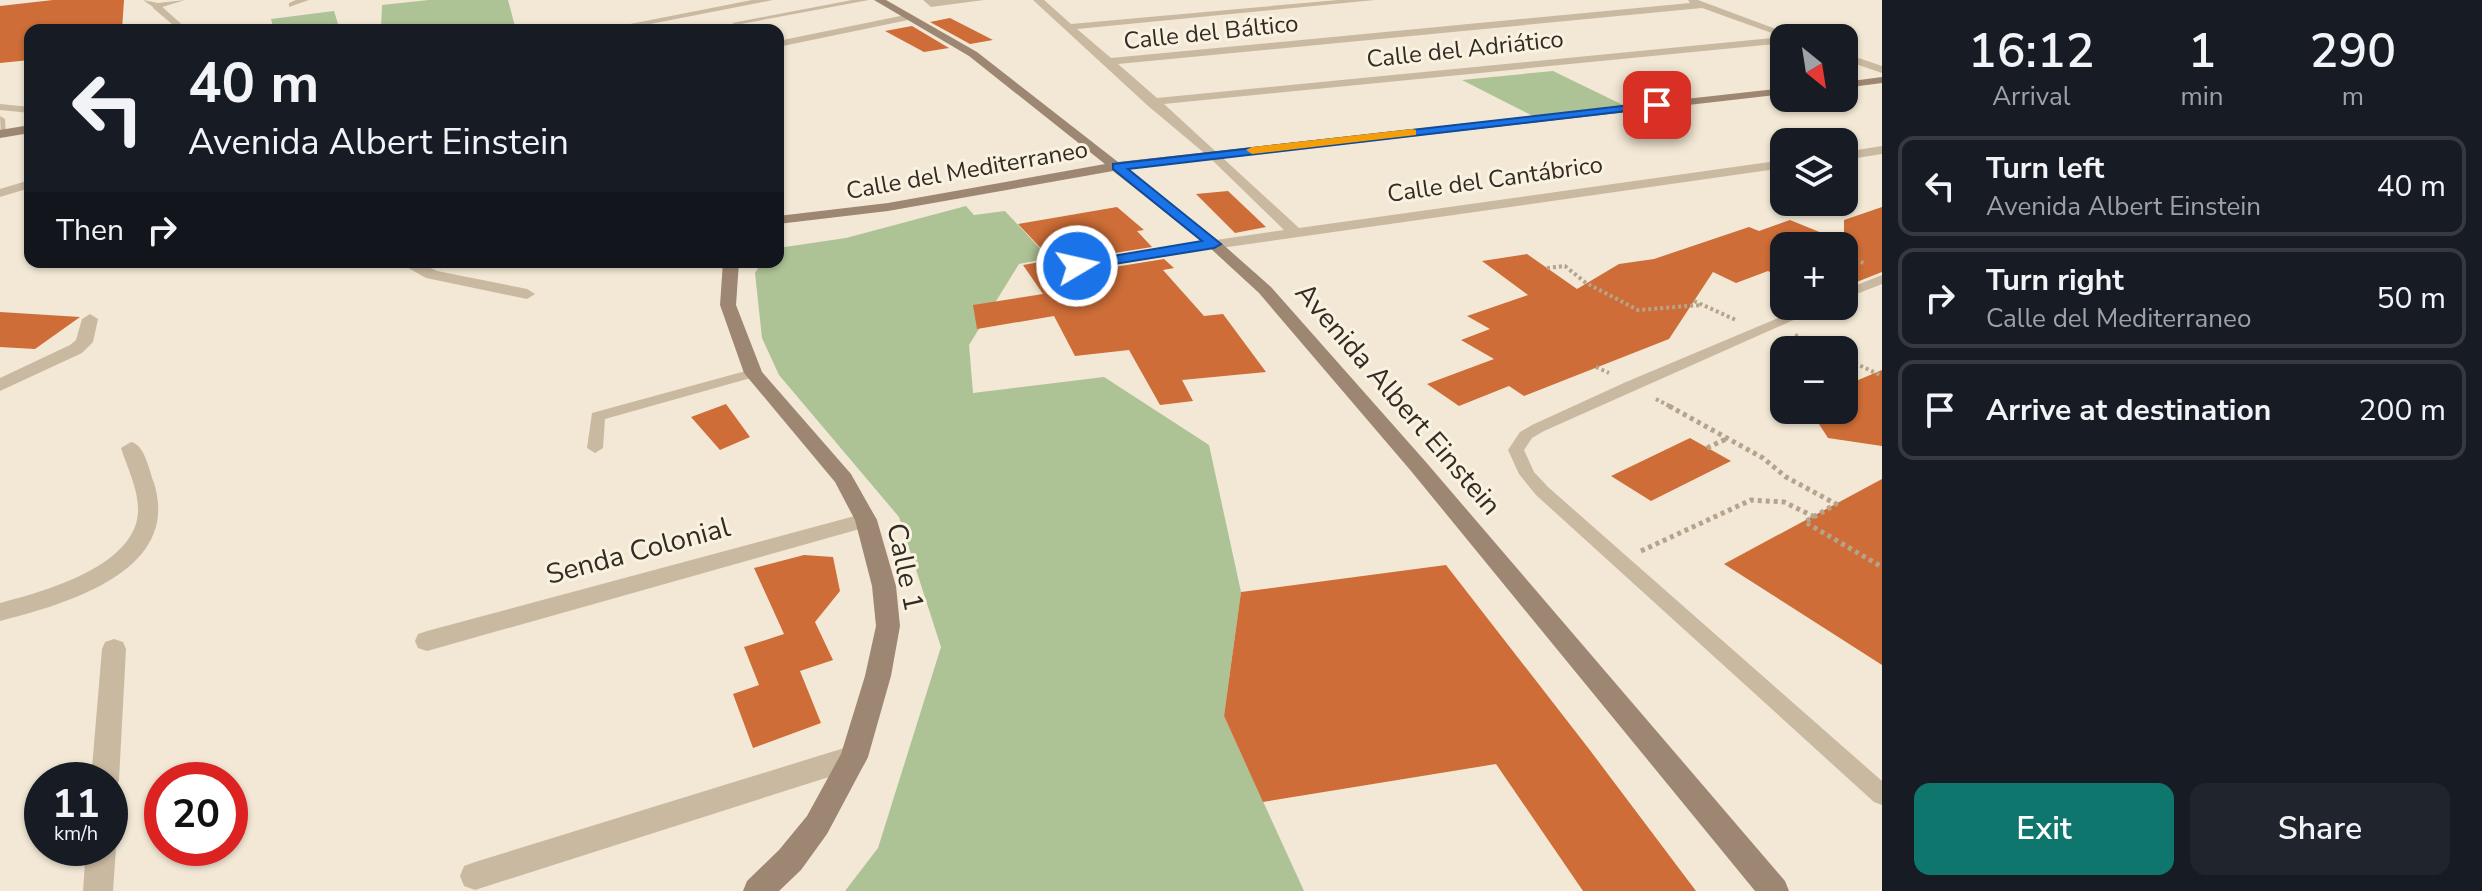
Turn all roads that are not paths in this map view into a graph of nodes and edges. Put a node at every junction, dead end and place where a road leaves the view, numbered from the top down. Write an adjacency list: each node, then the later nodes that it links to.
1 (180, 0): 11 (street)
2 (304, 0): 12 (street)
3 (768, 0): 17 (street)
4 (865, 0): 15 (lane)
5 (879, 0): 14 (street, Avenida Albert Einstein)
6 (928, 0): 7 (street)
7 (979, 0)
8 (1038, 0): 18 (street)
9 (1370, 0): 18 (street)
10 (1688, 0): 13 (street)
11 (152, 3): 16 (lane)
12 (292, 5)
13 (1702, 5): 19 (street); 24 (street, Calle del Báltico)
14 (902, 16): 20 (street); 22 (street); 38 (street, Avenida Albert Einstein)
15 (736, 23)
16 (177, 24)
17 (636, 24)
18 (1066, 27): 24 (street)
19 (1770, 29)
20 (784, 37)
21 (1770, 41): 29 (street, Calle del Adriático)
22 (784, 43)
23 (1858, 61): 25 (street)
24 (1107, 62): 29 (street)
25 (1882, 70)
26 (1878, 83): 27 (street)
27 (1858, 84)
28 (1770, 93): 36 (street, Calle del Mediterraneo)
29 (1151, 102): 36 (street)
30 (0, 107): 31 (lane)
31 (24, 109)
32 (0, 119): 34 (lane)
33 (24, 130): 34 (street)
34 (1, 134)
35 (1882, 150): 37 (street)
36 (1214, 154): 38 (street, Calle del Mediterraneo); 43 (street)
37 (1858, 154)
38 (1117, 166): 42 (street, Calle del Mediterraneo); 44 (street, Avenida Albert Einstein)
39 (1770, 166): 43 (street, Calle del Cantábrico)
40 (24, 186): 41 (street)
41 (0, 193)
42 (784, 219)
43 (1293, 230): 44 (street, Calle del Cantábrico)
44 (1214, 244): 45 (lane); 68 (street, Avenida Albert Einstein)
45 (1077, 266)
46 (418, 268): 50 (street)
47 (731, 268): 53 (street, Calle 1)
48 (1882, 279): 49 (lane)
49 (1858, 289)
50 (527, 294)
51 (90, 319): 54 (street)
52 (1785, 320): 63 (lane)
53 (753, 373): 56 (lane); 57 (street, Calle 1)
54 (0, 385)
55 (131, 448): 58 (street)
56 (595, 448)
57 (866, 520): 59 (street, Senda Colonial); 61 (street, Calle 1)
58 (0, 612)
59 (427, 641)
60 (114, 649): 62 (street)
61 (854, 757): 65 (street); 67 (street, Calle 1)
62 (106, 762)
63 (1882, 795)
64 (100, 866): 66 (street)
65 (475, 876)
66 (98, 891)
67 (758, 891)
68 (1774, 891)

